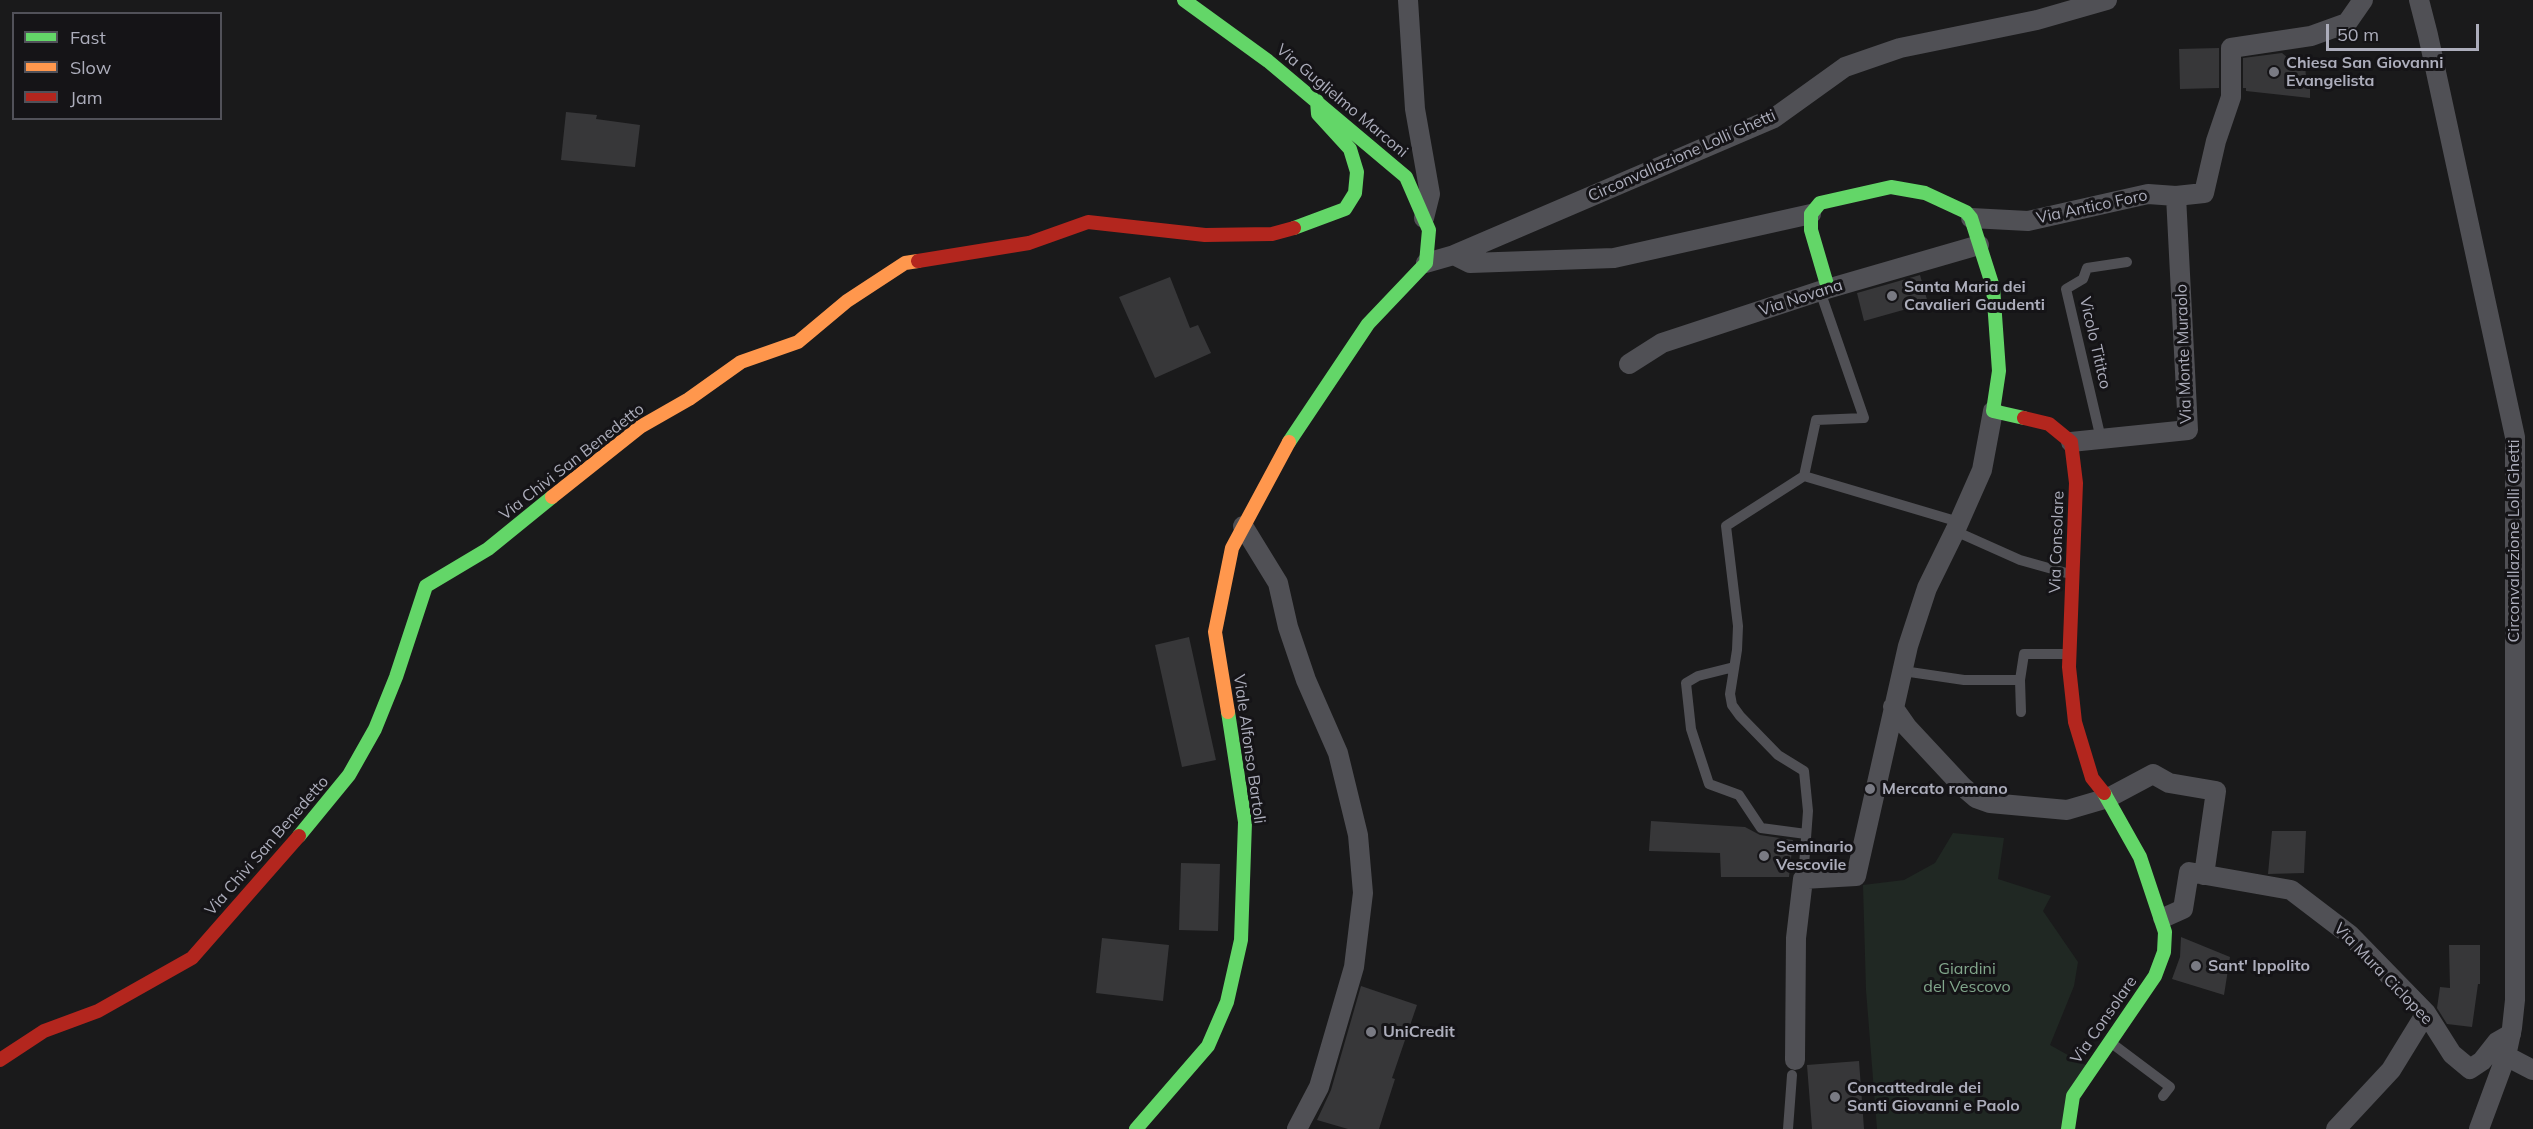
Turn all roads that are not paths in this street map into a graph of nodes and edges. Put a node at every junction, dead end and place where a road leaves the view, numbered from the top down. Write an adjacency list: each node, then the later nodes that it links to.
1 (1184, 0): 6 (street, Via Guglielmo Marconi)
2 (1408, 0): 9 (street)
3 (2107, 0): 12 (street, Circonvallazione Lolli Ghetti)
4 (2363, 0): 7 (street, Via Antico Foro)
5 (2419, 0): 36 (street, Circonvallazione Lolli Ghetti)
6 (1317, 101): 9 (street, Via Guglielmo Marconi); 39 (street, Via Chivi San Benedetto)
7 (2176, 196): 10 (street, Via Antico Foro); 18 (street, Via Monte Muraolo)
8 (1811, 214): 10 (street); 12 (street); 15 (street)
9 (1424, 218): 14 (street, Via Guglielmo Marconi)
10 (1971, 218): 11 (street)
11 (1979, 245): 15 (street, Via Novana); 17 (street)
12 (1454, 255): 14 (street, Circonvallazione Lolli Ghetti)
13 (2127, 262): 18 (lane, Vicolo Tititco)
14 (1426, 263): 21 (street)
15 (1824, 289): 16 (street, Via Novana); 20 (lane)
16 (1629, 364)
17 (1993, 411): 19 (street); 22 (street)
18 (2101, 439): 19 (street, Via Monte Muraolo)
19 (2071, 442): 23 (street, Via Consolare)
20 (1804, 476): 22 (lane); 25 (lane)
21 (1244, 526): 43 (street, Viale Alfonso Bartoli); 44 (street)
22 (1957, 527): 23 (lane); 26 (street)
23 (2072, 574): 24 (street, Via Consolare)
24 (2070, 654): 27 (lane); 30 (street, Via Consolare)
25 (1734, 668): 31 (lane); 31 (lane)
26 (1903, 671): 27 (lane); 28 (street)
27 (2020, 680): 29 (lane)
28 (1893, 706): 30 (street); 33 (street)
29 (2021, 712)
30 (2108, 798): 32 (street); 34 (street, Via Consolare)
31 (1806, 834): 33 (lane)
32 (2204, 875): 34 (street); 35 (street, Via Mura Ciclopee)
33 (1803, 879): 40 (street)
34 (2163, 918): 37 (street, Via Consolare)
35 (2426, 1013): 36 (street, Via Mura Ciclopee); 47 (street)
36 (2511, 1034): 38 (street, Circonvallazione Lolli Ghetti)
37 (2110, 1042): 42 (lane); 46 (street, Via Consolare)
38 (2506, 1056): 41 (street); 48 (street, Circonvallazione Lolli Ghetti)
39 (0, 1060)
40 (1794, 1067): 45 (lane)
41 (2533, 1070)
42 (2163, 1096)
43 (1136, 1129)
44 (1297, 1129)
45 (1788, 1129)
46 (2068, 1129)
47 (2336, 1129)
48 (2479, 1129)

